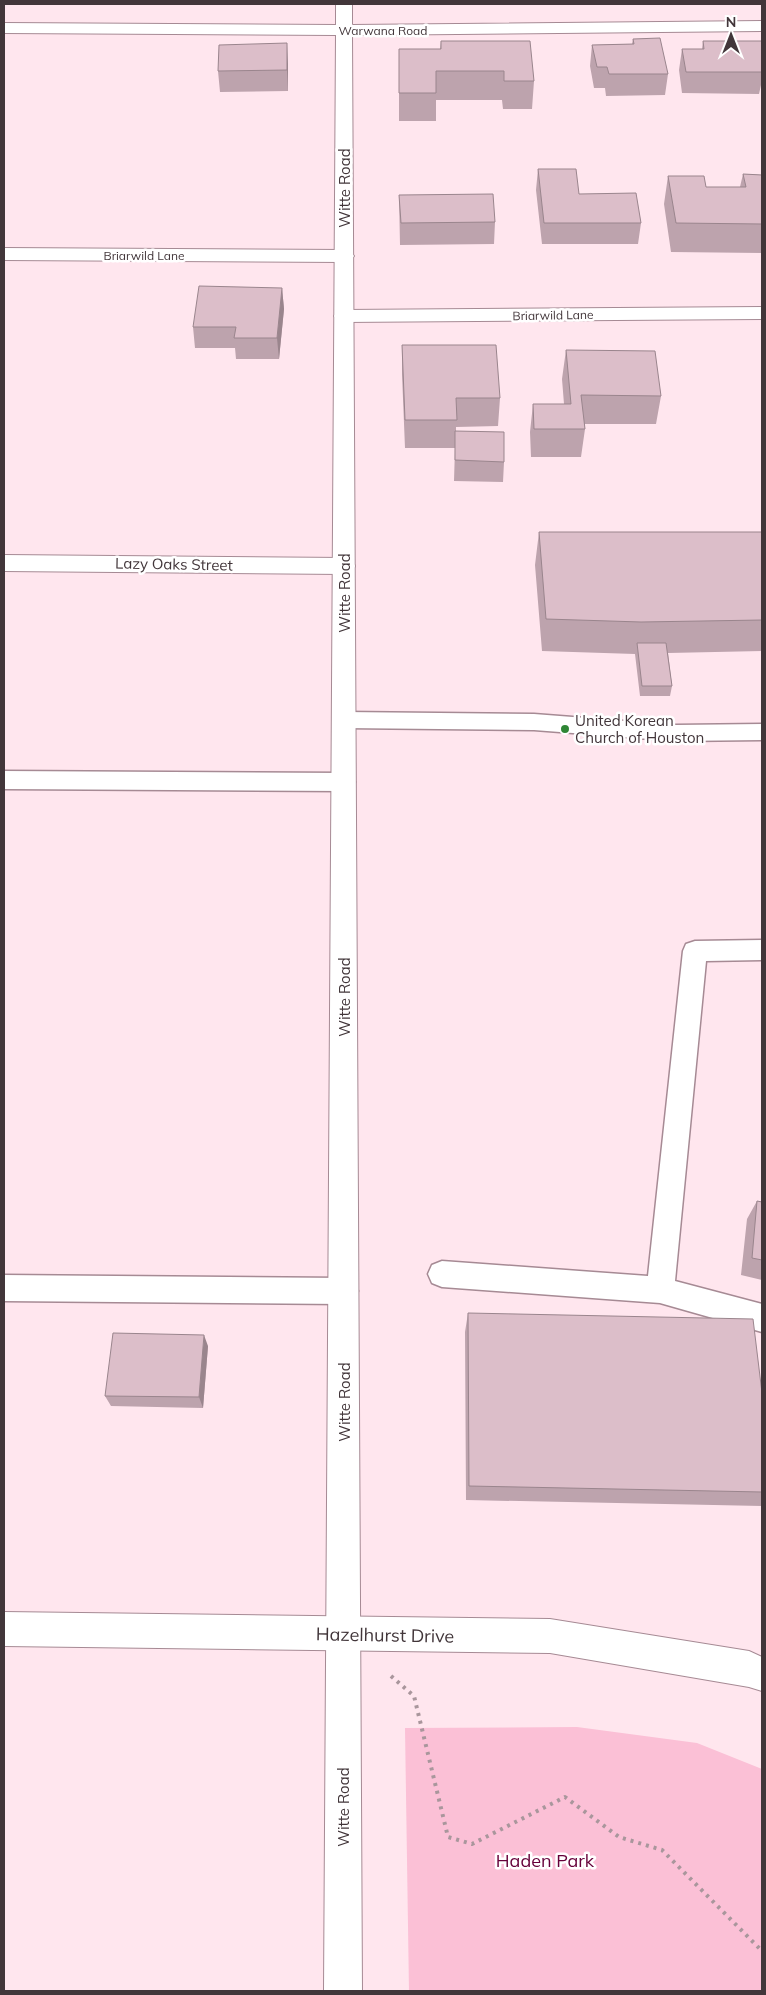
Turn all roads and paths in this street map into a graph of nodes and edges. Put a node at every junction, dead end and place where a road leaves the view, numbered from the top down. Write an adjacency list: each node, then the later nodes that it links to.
1 (344, 17): 2 (street, Warwana Road); 3 (street, Warwana Road); 5 (street, Witte Road)
2 (762, 26)
3 (4, 28)
4 (4, 254): 5 (street, Briarwild Lane)
5 (344, 256): 7 (street, Witte Road)
6 (762, 313): 7 (street, Briarwild Lane)
7 (344, 316): 9 (street, Witte Road)
8 (4, 562): 9 (street, Lazy Oaks Street)
9 (344, 566): 10 (street, Witte Road)
10 (344, 720): 11 (lane); 13 (street, Witte Road)
11 (762, 732)
12 (4, 780): 13 (lane)
13 (344, 782): 18 (street, Witte Road)
14 (762, 950): 17 (lane)
15 (442, 1274): 17 (lane)
16 (4, 1288): 18 (lane)
17 (660, 1290): 19 (lane)
18 (344, 1291): 21 (street, Witte Road)
19 (762, 1318)
20 (4, 1629): 21 (street, Hazelhurst Drive)
21 (344, 1634): 22 (street, Hazelhurst Drive); 23 (path); 24 (street, Witte Road)
22 (762, 1674)
23 (762, 1951)
24 (343, 1991)

